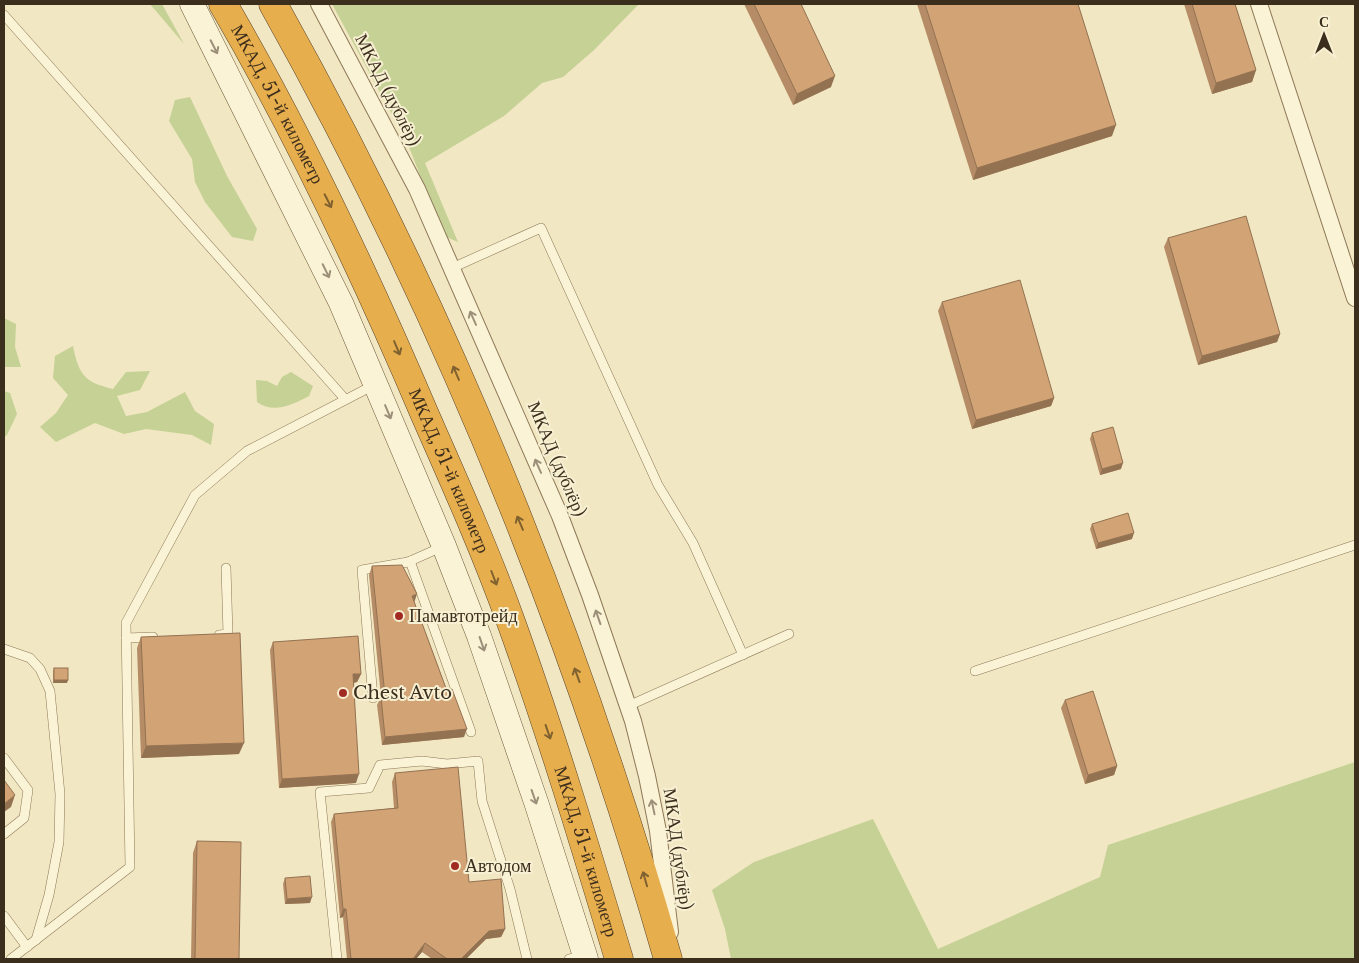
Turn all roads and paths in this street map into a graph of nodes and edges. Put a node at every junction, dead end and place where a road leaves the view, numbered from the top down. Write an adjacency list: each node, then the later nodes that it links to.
1 (192, 4): 9 (street, one-way to 9)
2 (223, 4): 34 (highway, МКАД, 51-й километр, one-way to 34)
3 (273, 4): 35 (highway, one-way to 3)
4 (320, 4): 7 (street, МКАД (дублёр))
5 (1259, 4): 8 (street)
6 (4, 16): 10 (lane)
7 (452, 268): 20 (lane); 23 (street, МКАД (дублёр), one-way to 7)
8 (1355, 298)
9 (376, 384): 10 (lane); 12 (street, one-way to 12)
10 (345, 399): 18 (lane)
11 (1355, 545): 21 (lane)
12 (444, 546): 13 (lane); 30 (street, one-way to 30)
13 (410, 561): 22 (lane); 24 (lane)
14 (226, 568): 16 (lane)
15 (789, 634): 20 (lane)
16 (209, 635)
17 (163, 637): 18 (lane)
18 (126, 638): 28 (lane)
19 (4, 649): 28 (lane)
20 (743, 654): 23 (lane)
21 (975, 671)
22 (373, 698)
23 (628, 706): 36 (street, МКАД (дублёр), one-way to 23)
24 (471, 732)
25 (4, 758): 26 (lane)
26 (4, 834)
27 (4, 916): 29 (lane)
28 (36, 940): 29 (lane)
29 (27, 947): 31 (lane)
30 (580, 958)
31 (11, 959)
32 (337, 959): 33 (lane)
33 (527, 959)
34 (619, 959)
35 (668, 959)
36 (673, 959)

